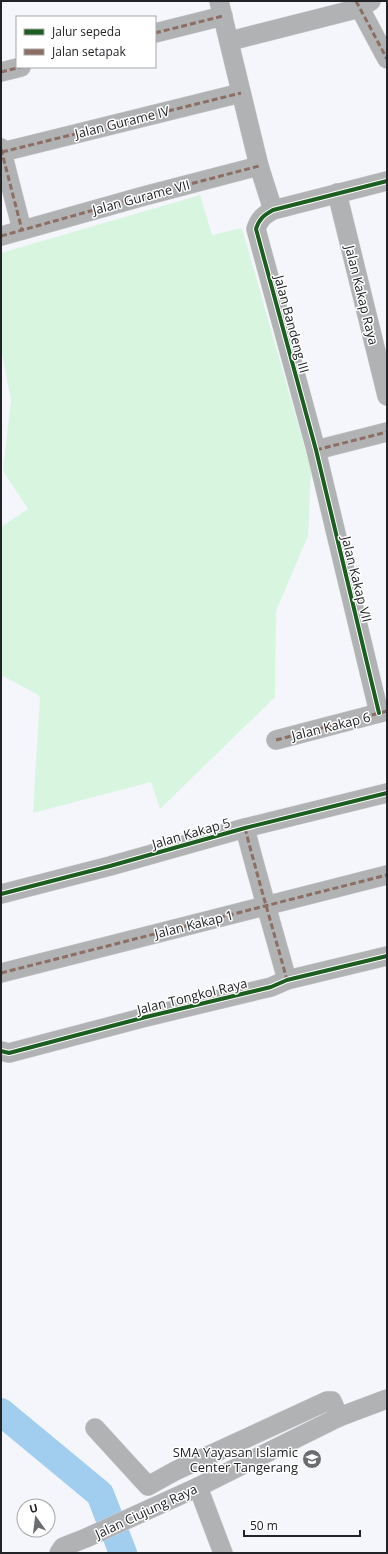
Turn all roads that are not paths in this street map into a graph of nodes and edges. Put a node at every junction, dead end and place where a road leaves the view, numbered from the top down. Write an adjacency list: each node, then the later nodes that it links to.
1 (362, 3): 4 (street); 5 (street)
2 (221, 9): 3 (street); 4 (street)
3 (156, 33)
4 (230, 41): 8 (street)
5 (387, 59)
6 (17, 68): 7 (street)
7 (1, 72)
8 (242, 93): 9 (street, Jalan Gurame IV); 10 (street)
9 (2, 150): 14 (street)
10 (259, 166): 13 (street); 14 (street, Jalan Gurame VII)
11 (387, 182): 12 (street)
12 (337, 194): 13 (street); 16 (street, Jalan Kakap Raya)
13 (273, 210): 18 (street, Jalan Bandeng III)
14 (22, 230): 15 (street, Jalan Gurame VII)
15 (1, 236)
16 (387, 396)
17 (387, 432): 18 (street)
18 (316, 450): 19 (street, Jalan Kakap VII)
19 (383, 712): 20 (street, Jalan Kakap 6)
20 (276, 740)
21 (387, 793): 22 (street, Jalan Kakap 5)
22 (246, 828): 24 (street, Jalan Kakap 5); 25 (street)
23 (387, 875): 25 (street, Jalan Kakap 1)
24 (1, 894)
25 (268, 906): 27 (street, Jalan Kakap 1); 28 (street)
26 (387, 956): 28 (street, Jalan Tongkol Raya)
27 (1, 972)
28 (287, 980): 29 (street, Jalan Tongkol Raya)
29 (1, 1051)
30 (387, 1399): 31 (street, Jalan Ciujung Raya)
31 (339, 1417): 33 (street); 34 (street, Jalan Ciujung Raya)
32 (95, 1428): 33 (street)
33 (148, 1486): 35 (street)
34 (198, 1487): 35 (street, Jalan Ciujung Raya); 37 (street)
35 (160, 1504): 36 (street, Jalan Ciujung Raya)
36 (59, 1553)
37 (223, 1553)

